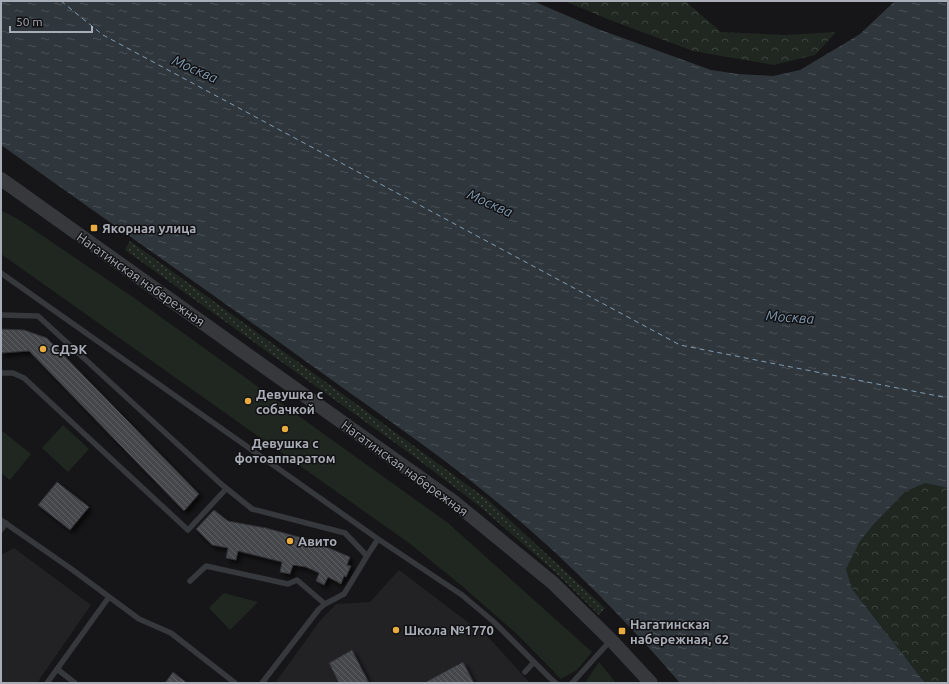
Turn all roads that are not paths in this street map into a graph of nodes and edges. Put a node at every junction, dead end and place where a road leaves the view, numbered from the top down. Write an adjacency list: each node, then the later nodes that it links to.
1 (1, 179): 13 (street, Нагатинская набережная)
2 (1, 273): 8 (lane)
3 (1, 314): 5 (lane)
4 (1, 373): 5 (lane)
5 (226, 489): 9 (lane)
6 (3, 521): 7 (lane); 11 (lane)
7 (1, 530)
8 (378, 539): 9 (lane); 14 (lane)
9 (367, 556): 12 (lane)
10 (190, 581): 12 (lane)
11 (109, 597): 15 (lane); 19 (lane)
12 (325, 604): 20 (lane)
13 (612, 640): 22 (lane); 23 (street, Нагатинская набережная)
14 (534, 662): 16 (lane); 21 (lane)
15 (57, 670): 17 (lane); 18 (lane)
16 (525, 672)
17 (47, 683)
18 (75, 683)
19 (235, 683)
20 (262, 683)
21 (556, 683)
22 (572, 683)
23 (651, 683)

